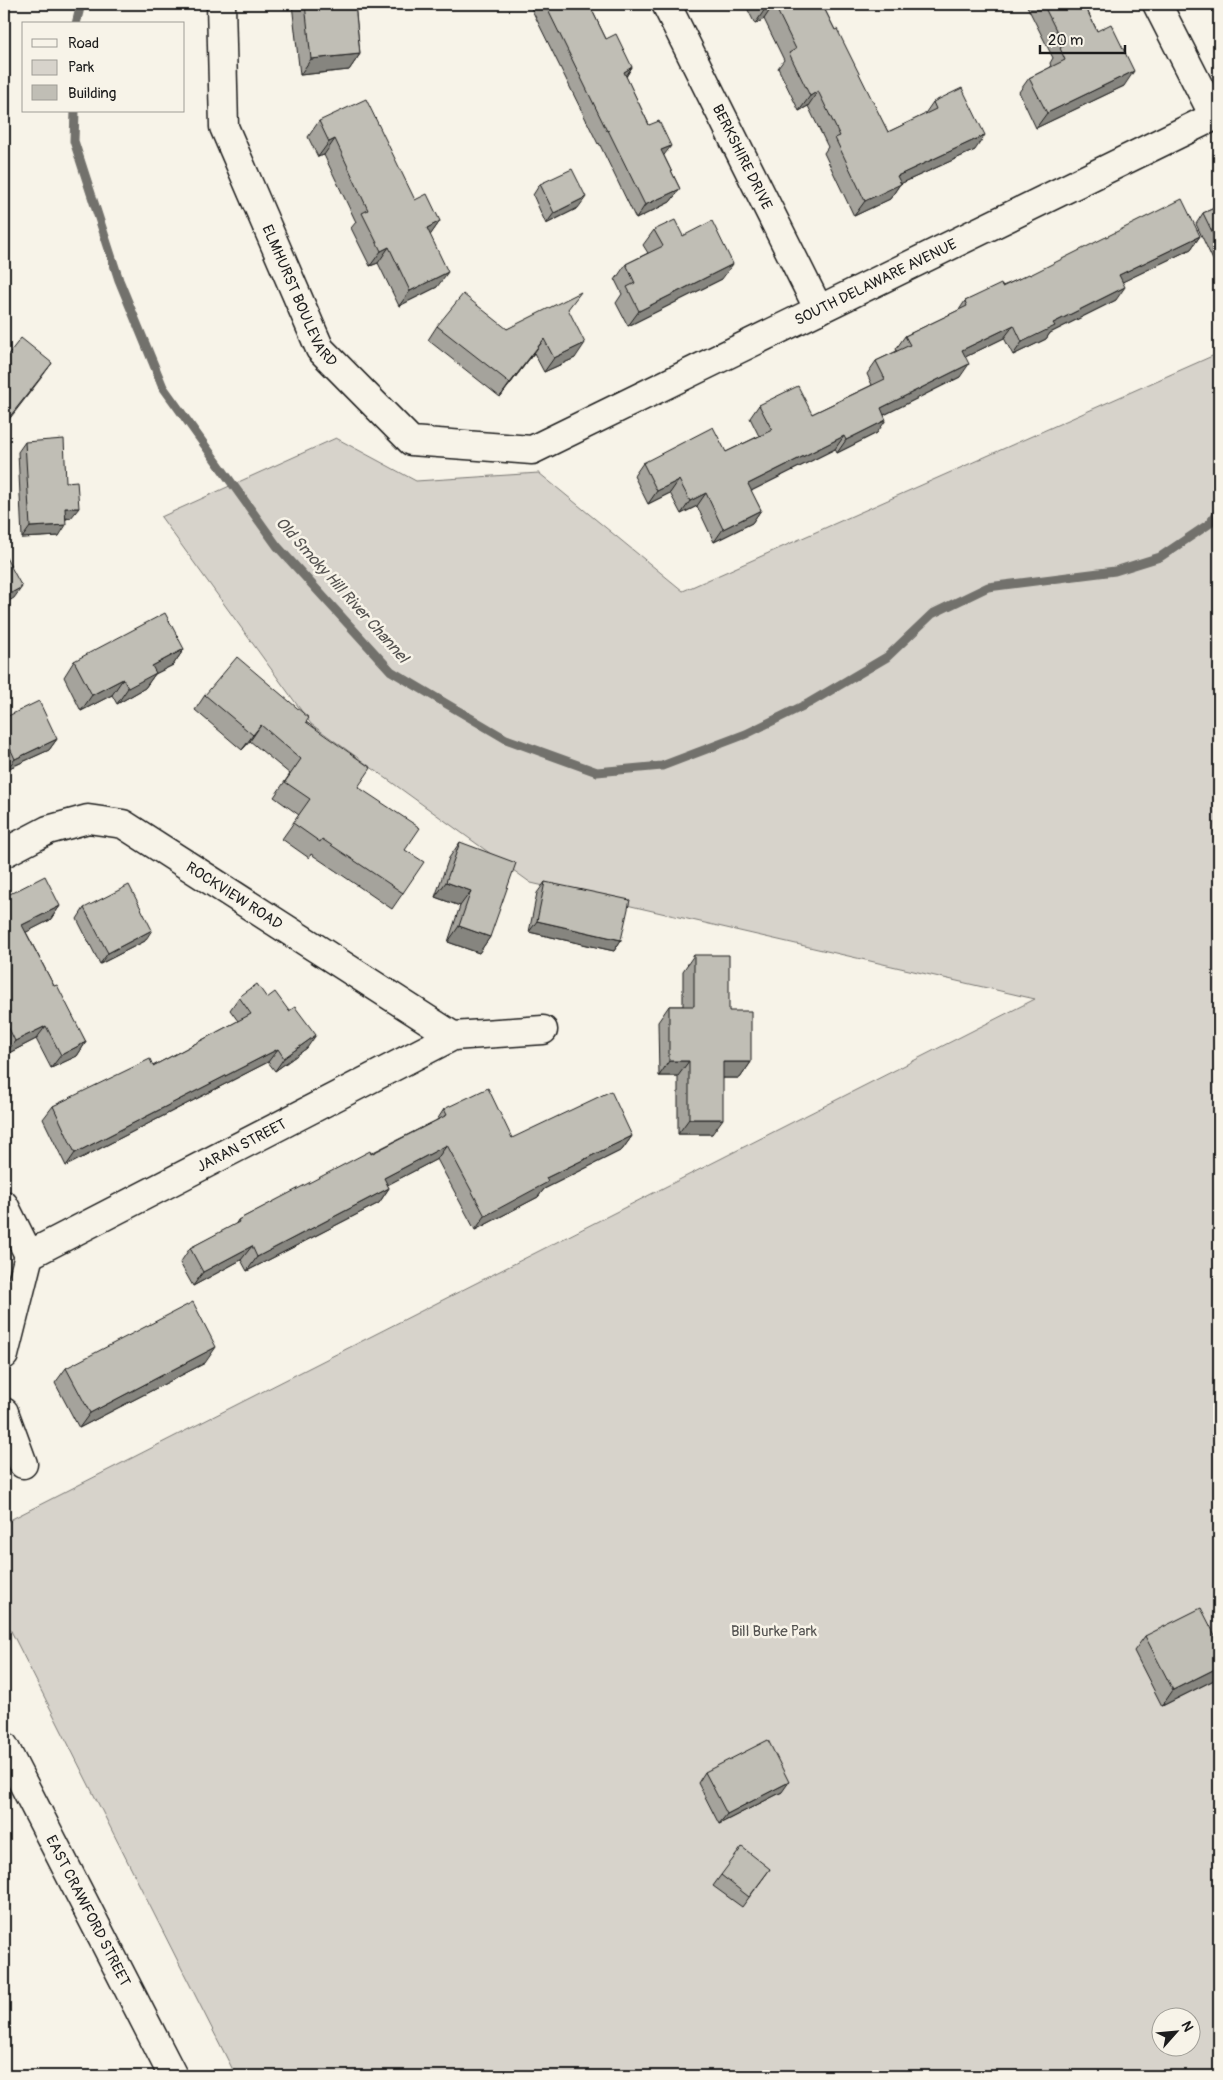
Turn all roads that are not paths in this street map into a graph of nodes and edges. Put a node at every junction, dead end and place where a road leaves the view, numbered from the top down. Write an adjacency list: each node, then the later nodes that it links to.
1 (221, 4): 6 (street, ELMHURST BOULEVARD)
2 (666, 4): 5 (street, BERKSHIRE DRIVE)
3 (1157, 4): 4 (street)
4 (1217, 115): 5 (street, SOUTH DELAWARE AVENUE)
5 (819, 310): 6 (street, SOUTH DELAWARE AVENUE)
6 (532, 450)
7 (4, 853): 9 (street, ROCKVIEW ROAD)
8 (543, 1030): 9 (street)
9 (453, 1036): 11 (street, JARAN STREET)
10 (4, 1205): 11 (street)
11 (29, 1255): 12 (street)
12 (4, 1354)
13 (4, 1412): 14 (street)
14 (23, 1464)
15 (4, 1746): 16 (street, EAST CRAWFORD STREET)
16 (172, 2076)

